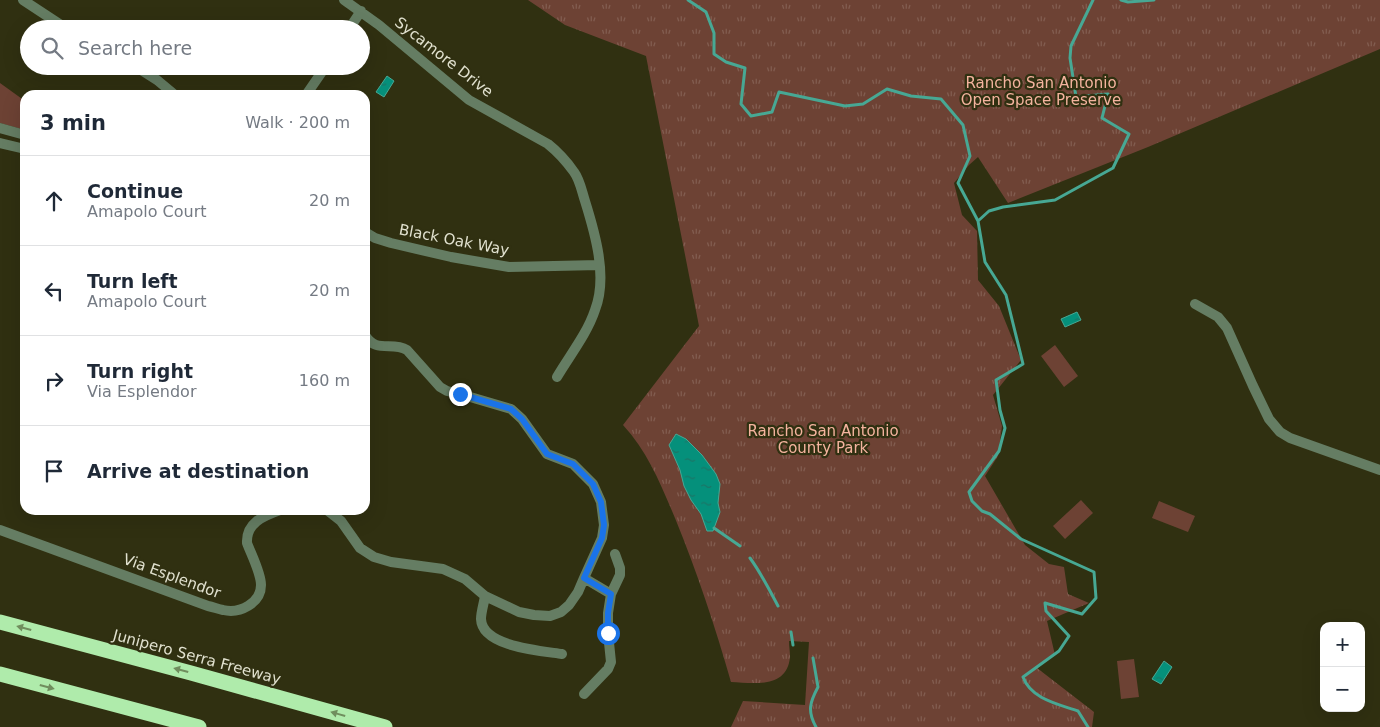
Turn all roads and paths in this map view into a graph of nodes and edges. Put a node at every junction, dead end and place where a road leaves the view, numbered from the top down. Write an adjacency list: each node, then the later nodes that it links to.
1 (23, 0): 4 (street)
2 (344, 0): 3 (street, Sycamore Drive)
3 (360, 11): 5 (street); 15 (street, Sycamore Drive)
4 (53, 20)
5 (354, 20)
6 (149, 75): 8 (street)
7 (320, 75): 9 (street)
8 (169, 90)
9 (309, 90)
10 (0, 128): 11 (street)
11 (20, 134)
12 (0, 144): 13 (street)
13 (20, 148)
14 (370, 235): 15 (street, Black Oak Way)
15 (599, 264): 18 (street, Sycamore Drive)
16 (1195, 304): 19 (street)
17 (370, 342): 24 (street)
18 (557, 377)
19 (1380, 470)
20 (266, 515): 22 (street, Via Esplendor)
21 (334, 515): 26 (street)
22 (0, 530)
23 (615, 554): 25 (street)
24 (584, 578): 25 (street); 26 (street)
25 (611, 594): 30 (street)
26 (486, 596): 28 (street)
27 (0, 622): 32 (highway, Junipero Serra Freeway, one-way to 27)
28 (562, 654)
29 (0, 674): 31 (highway, one-way to 31)
30 (584, 694)
31 (199, 727)
32 (385, 727)

